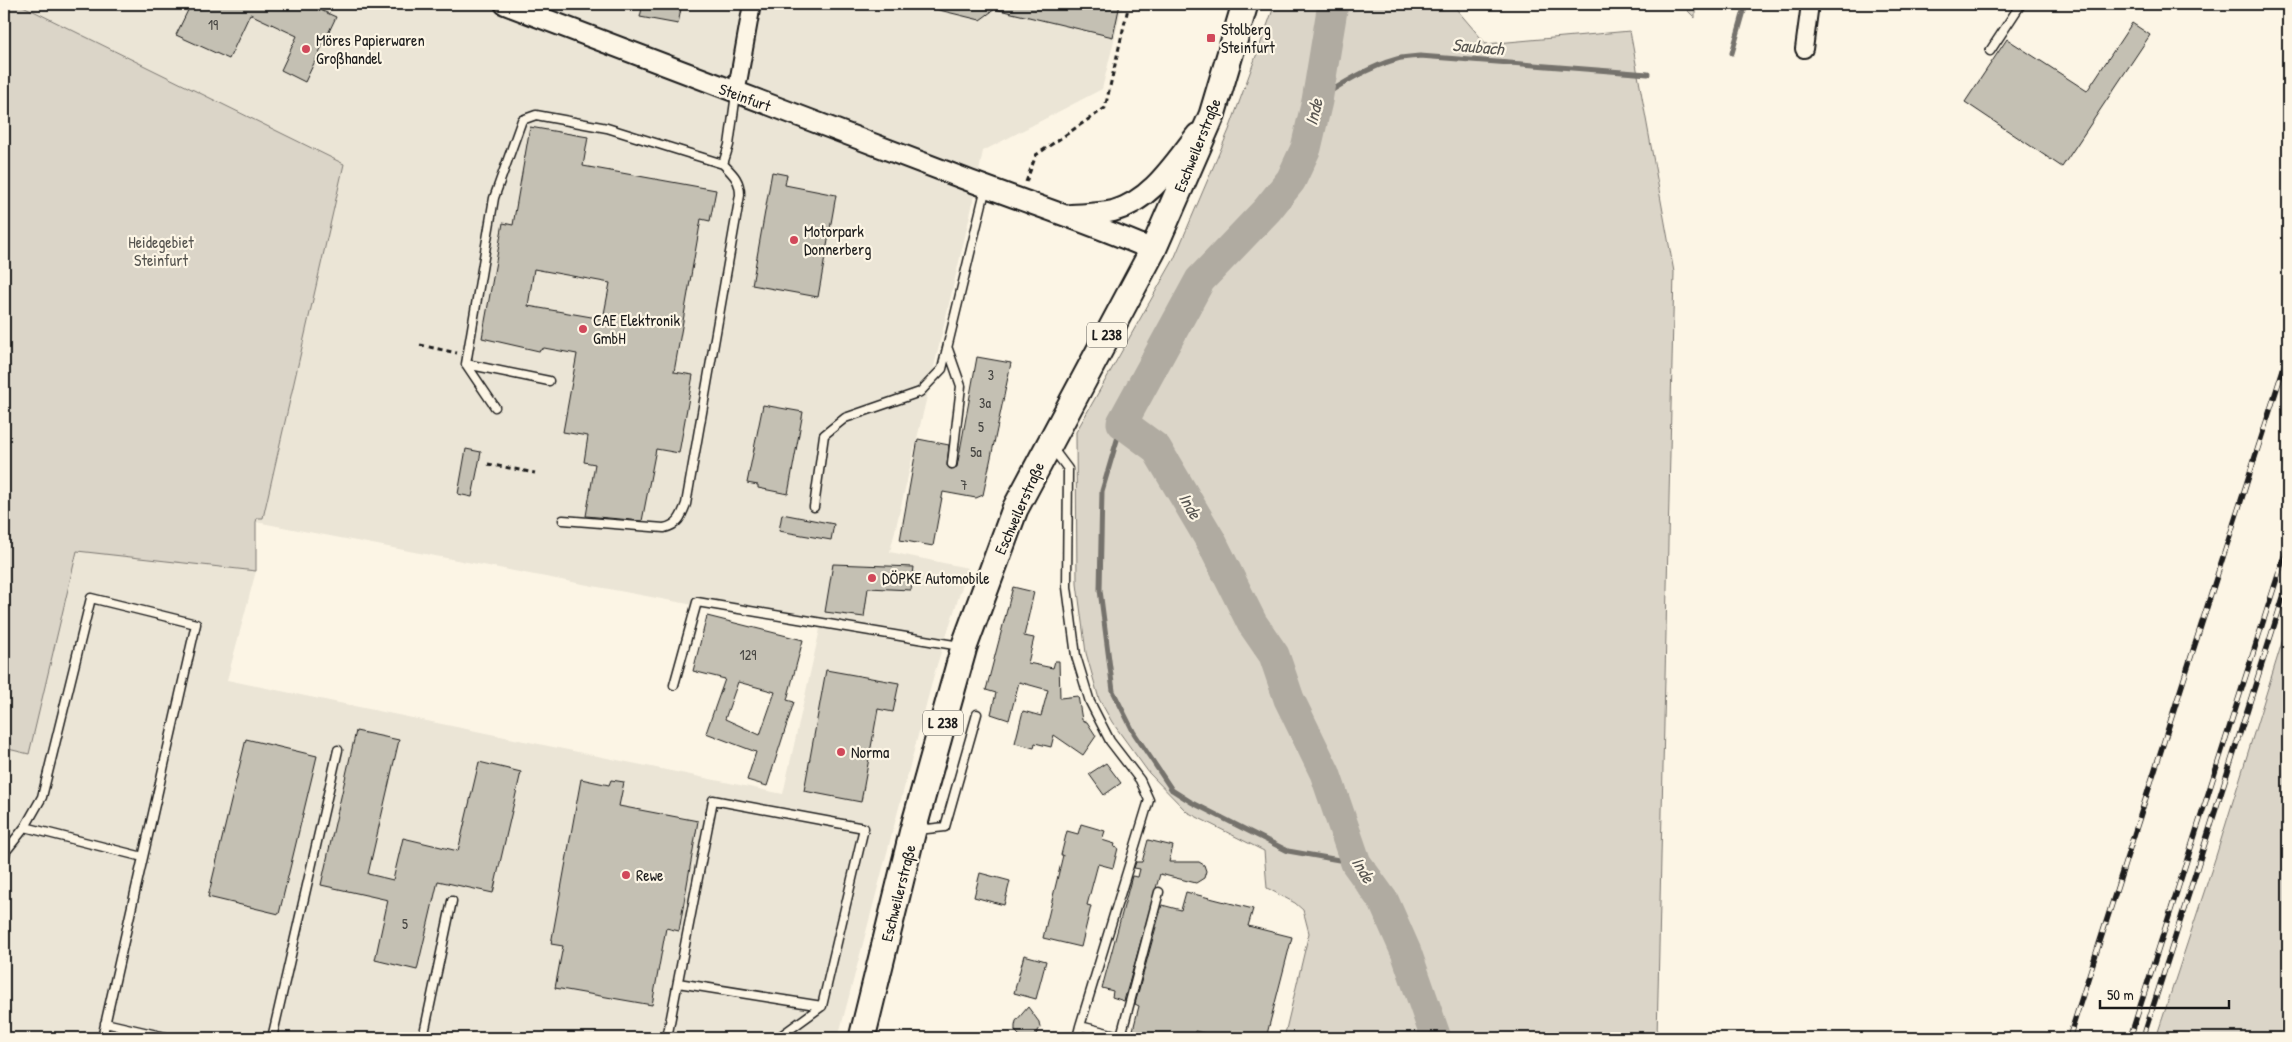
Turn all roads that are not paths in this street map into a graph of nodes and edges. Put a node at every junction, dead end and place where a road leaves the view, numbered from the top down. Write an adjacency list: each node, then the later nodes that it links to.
1 (505, 4): 8 (street, Steinfurt)
2 (752, 4): 8 (street)
3 (1246, 4): 9 (main road, Eschweilerstraße / L 238)
4 (1810, 4): 6 (street)
5 (2021, 4): 7 (lane)
6 (1804, 49)
7 (1990, 51)
8 (736, 94): 10 (lane); 11 (street, Steinfurt)
9 (1212, 114): 12 (street); 13 (main road, Eschweilerstraße / L 238)
10 (723, 164): 15 (lane); 21 (lane)
11 (986, 187): 12 (street, Steinfurt); 14 (lane)
12 (1068, 215): 13 (street, Steinfurt)
13 (1153, 250): 18 (main road, Eschweilerstraße / L 238)
14 (948, 349): 19 (lane); 20 (lane)
15 (467, 359): 16 (lane); 17 (lane)
16 (549, 381)
17 (495, 407)
18 (1048, 444): 22 (main road, Eschweilerstraße / L 238); 35 (lane)
19 (952, 464)
20 (814, 507)
21 (563, 520)
22 (964, 647): 23 (lane); 27 (main road, Eschweilerstraße / L 238)
23 (674, 685)
24 (977, 714): 27 (lane)
25 (338, 750): 39 (lane)
26 (25, 827): 28 (lane); 28 (lane); 29 (lane)
27 (913, 830): 43 (main road, Eschweilerstraße / L 238)
28 (143, 856): 34 (lane)
29 (4, 858)
30 (1159, 892): 36 (lane)
31 (452, 901): 40 (lane)
32 (678, 983): 33 (lane); 33 (lane); 41 (lane)
33 (822, 1006): 42 (lane)
34 (105, 1023): 37 (lane); 38 (lane)
35 (1080, 1026): 36 (lane); 44 (lane)
36 (1125, 1037)
37 (102, 1038)
38 (170, 1038)
39 (272, 1038)
40 (423, 1038)
41 (667, 1038)
42 (778, 1038)
43 (862, 1038)
44 (1077, 1038)

